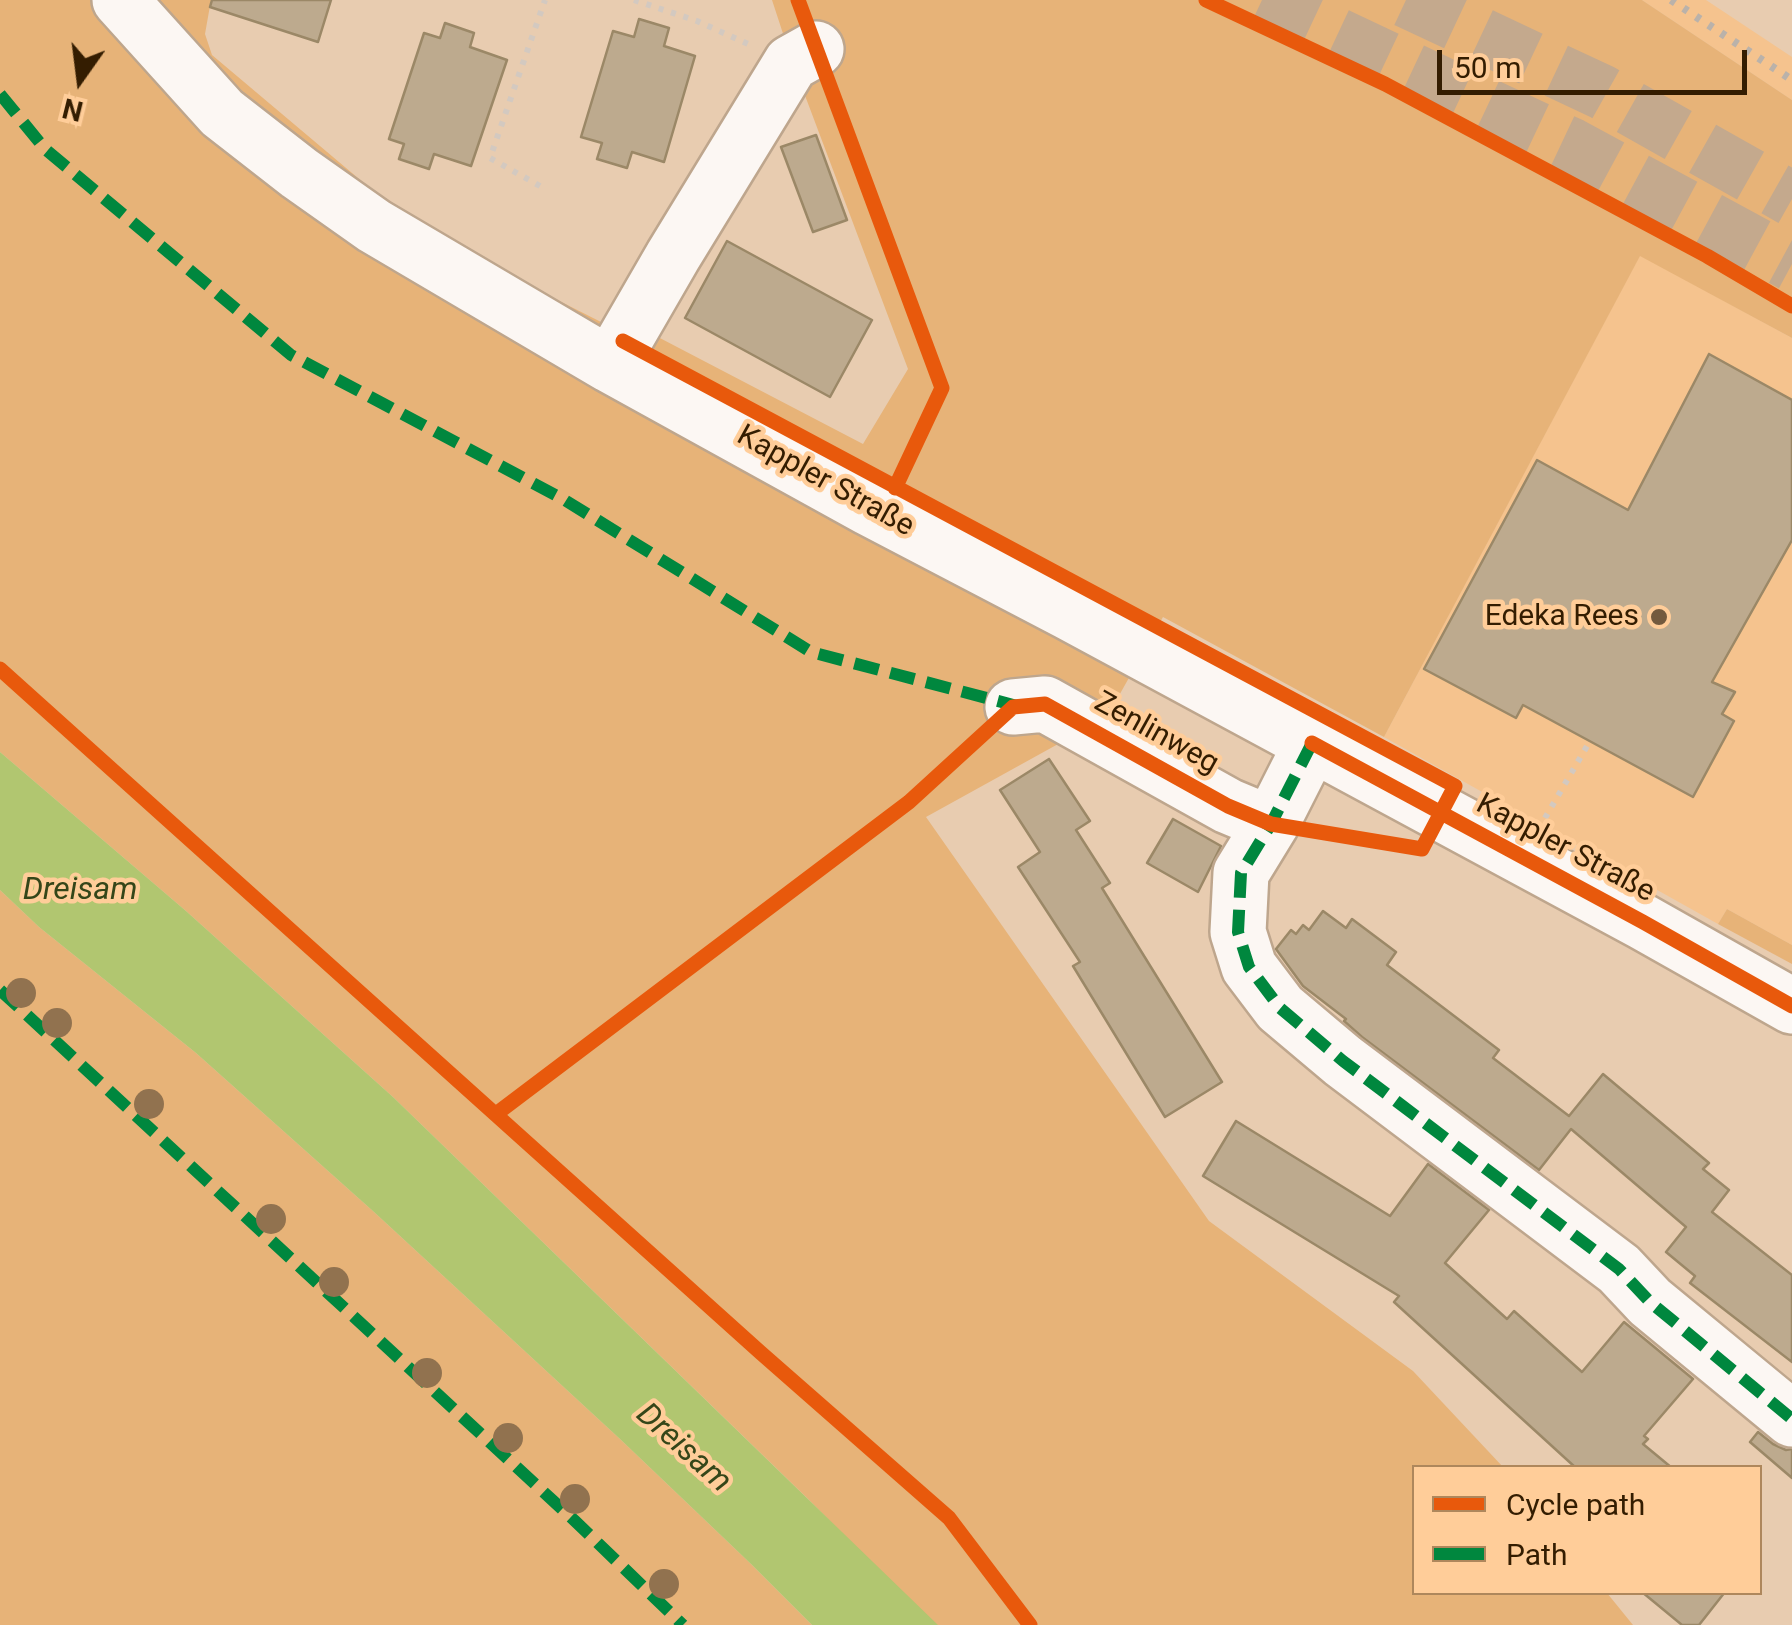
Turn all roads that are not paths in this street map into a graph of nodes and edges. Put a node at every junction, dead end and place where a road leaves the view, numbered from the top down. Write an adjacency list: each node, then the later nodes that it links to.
1 (120, 0): 3 (street, Kappler Straße)
2 (803, 56): 3 (street)
3 (610, 364): 5 (street, Kappler Straße)
4 (1013, 706): 6 (street, Zenlinweg)
5 (1312, 744): 6 (street); 7 (street, Kappler Straße)
6 (1270, 824): 8 (street)
7 (1792, 1006)
8 (1792, 1419)

